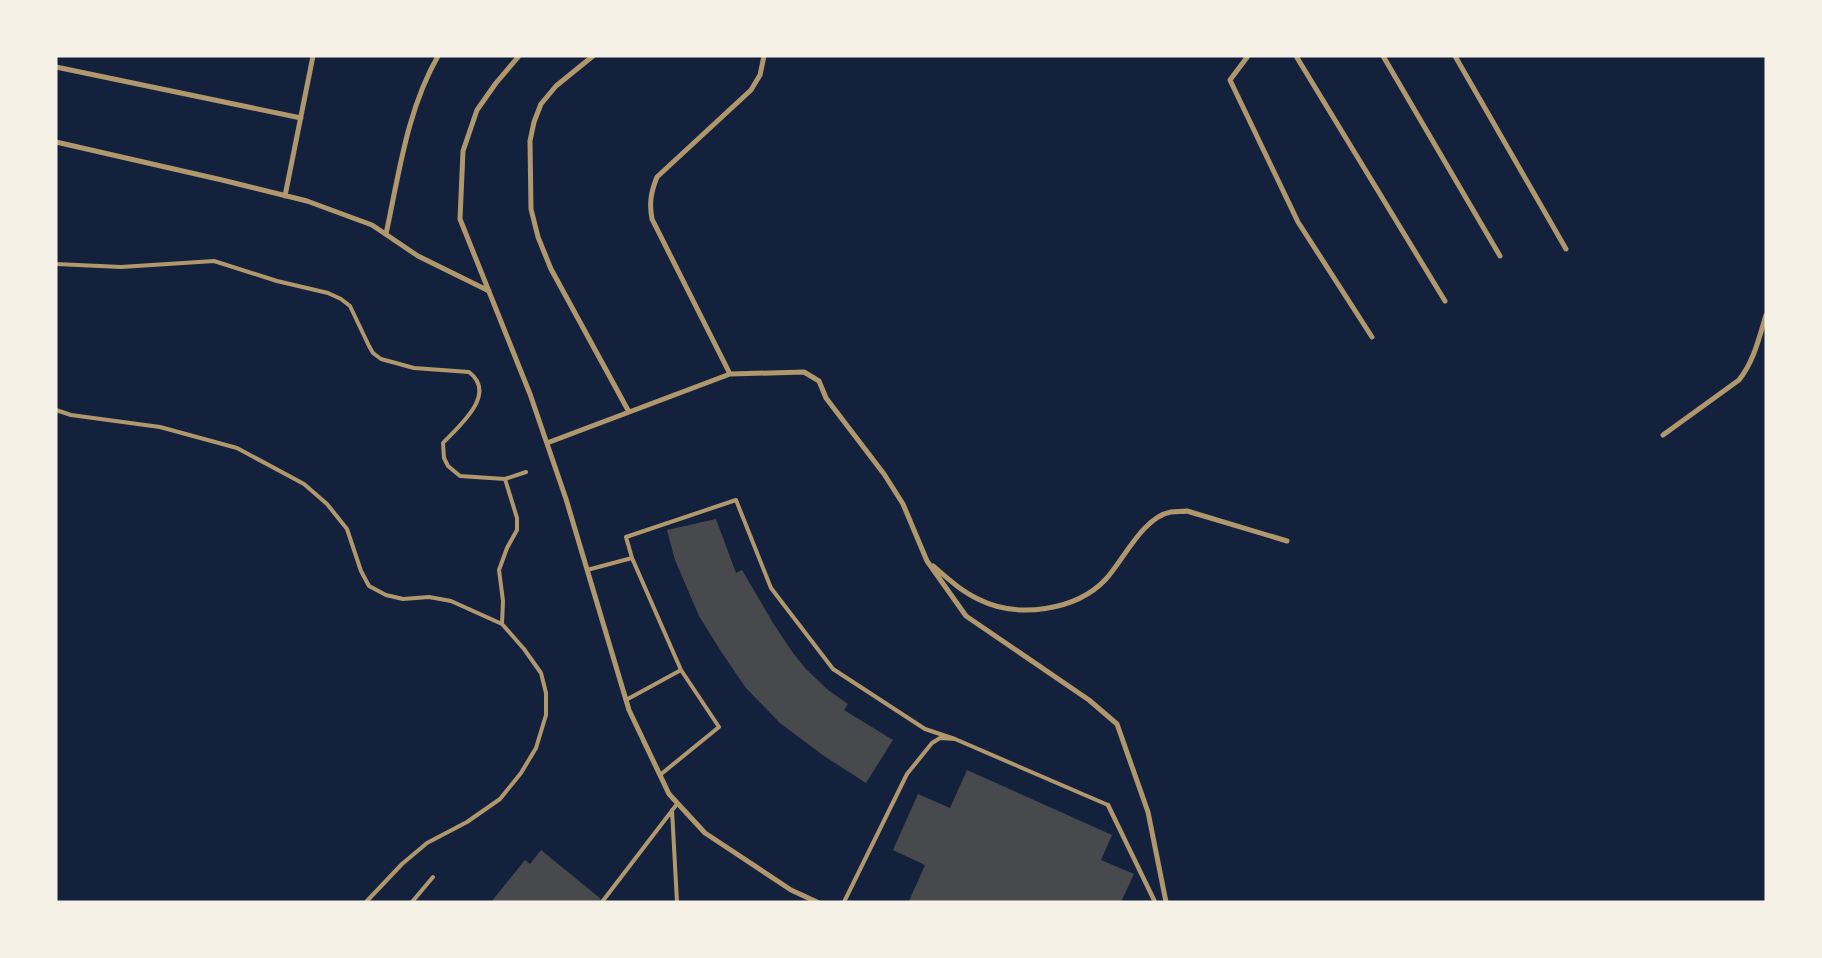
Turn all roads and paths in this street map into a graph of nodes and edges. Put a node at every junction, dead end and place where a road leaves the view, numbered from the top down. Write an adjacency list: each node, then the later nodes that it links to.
1 (313, 56): 11 (street)
2 (438, 56): 14 (street)
3 (519, 56): 18 (street)
4 (593, 56): 24 (street)
5 (764, 56): 22 (street)
6 (1248, 56): 21 (street)
7 (1296, 56): 19 (street)
8 (1383, 56): 16 (street)
9 (1455, 56): 15 (street)
10 (56, 67): 11 (street)
11 (301, 118): 13 (street)
12 (56, 142): 13 (street)
13 (285, 196): 14 (street)
14 (386, 234): 18 (street)
15 (1566, 249)
16 (1500, 256)
17 (56, 264): 28 (lane)
18 (490, 291): 26 (street)
19 (1445, 301)
20 (1766, 316): 25 (street)
21 (1372, 337)
22 (730, 374): 24 (street); 31 (street)
23 (56, 410): 33 (lane)
24 (629, 412): 26 (street)
25 (1663, 435)
26 (547, 442): 32 (street)
27 (526, 472): 28 (lane)
28 (505, 478): 33 (lane)
29 (1287, 541): 31 (street)
30 (632, 558): 32 (lane); 34 (lane); 36 (lane)
31 (927, 561): 49 (street)
32 (587, 570): 35 (street)
33 (502, 624): 42 (lane)
34 (681, 670): 35 (lane); 37 (lane)
35 (626, 700): 37 (street)
36 (955, 739): 39 (lane); 47 (lane)
37 (660, 775): 38 (street)
38 (677, 804): 40 (lane); 46 (street)
39 (1108, 805): 48 (street)
40 (672, 810): 44 (lane); 45 (lane)
41 (433, 878): 43 (lane)
42 (366, 902)
43 (412, 902)
44 (602, 902)
45 (678, 902)
46 (817, 902)
47 (844, 902)
48 (1155, 902)
49 (1166, 902)

